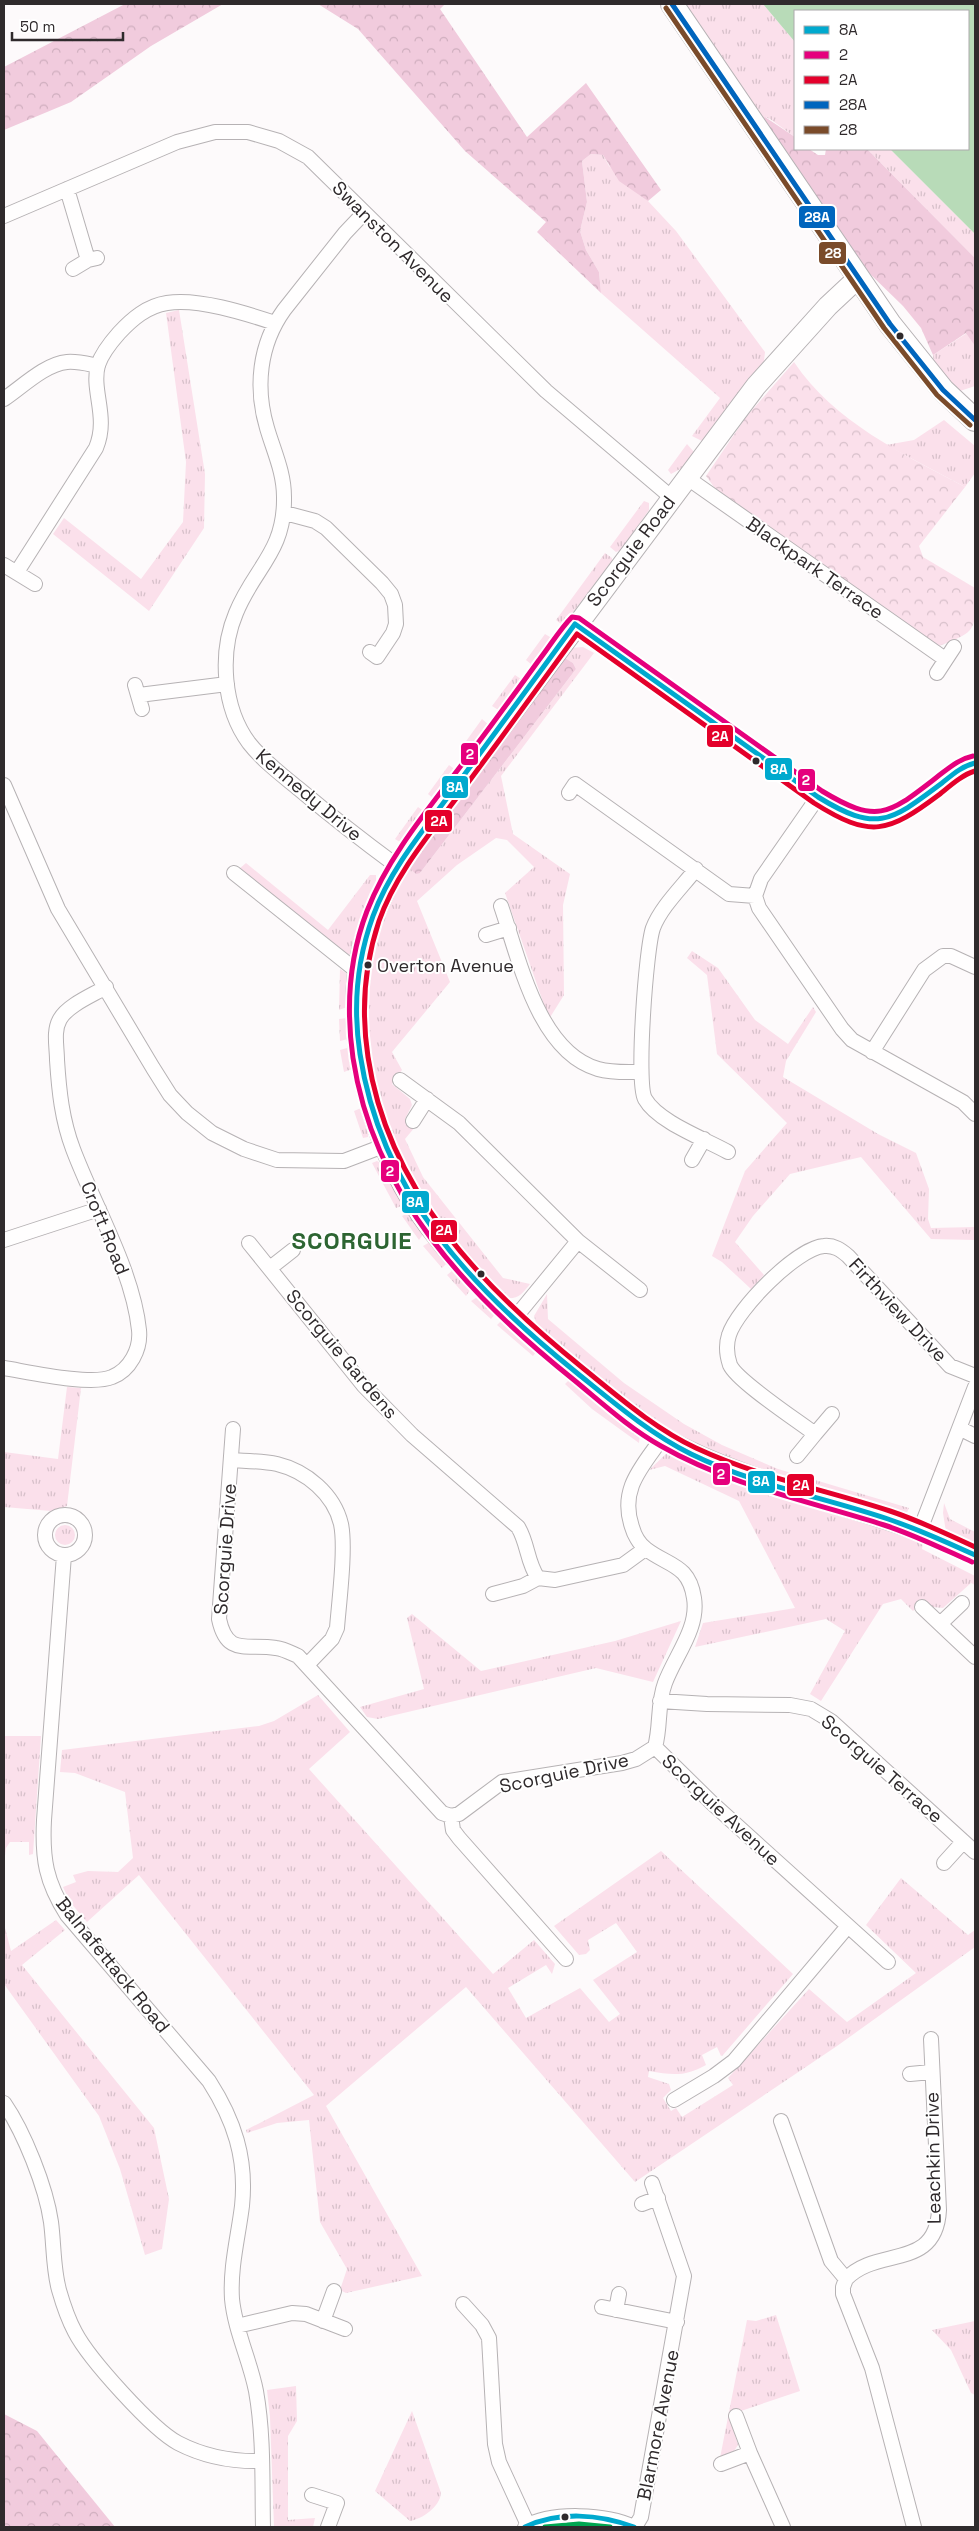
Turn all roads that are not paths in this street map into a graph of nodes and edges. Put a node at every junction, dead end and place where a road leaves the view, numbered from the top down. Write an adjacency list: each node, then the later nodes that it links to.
1 (672, 4): 6 (main road)
2 (67, 189): 3 (street, Swanston Avenue); 4 (street, Swanston Avenue); 5 (street)
3 (363, 214): 7 (street, Kennedy Drive); 12 (street, Swanston Avenue)
4 (4, 216)
5 (73, 269)
6 (858, 278): 10 (main road); 11 (street, Scorguie Road)
7 (275, 323): 8 (street); 13 (street, Kennedy Drive)
8 (98, 366): 9 (street); 15 (street)
9 (4, 399)
10 (975, 420)
11 (686, 477): 12 (street, Scorguie Road); 20 (street, Blackpark Terrace)
12 (671, 497): 17 (street, Scorguie Road)
13 (284, 513): 19 (street); 22 (street, Kennedy Drive)
14 (4, 565): 15 (street)
15 (17, 572): 16 (street)
16 (35, 584)
17 (575, 624): 27 (street); 28 (street, Scorguie Road)
18 (954, 647): 20 (street)
19 (370, 652)
20 (945, 659): 21 (street)
21 (937, 673)
22 (227, 684): 23 (street); 28 (street, Kennedy Drive)
23 (139, 696)
24 (975, 763): 27 (street)
25 (4, 785): 37 (street)
26 (568, 793): 29 (street)
27 (818, 798): 31 (street)
28 (397, 866): 36 (street, Scorguie Road)
29 (696, 869): 31 (street); 39 (street)
30 (234, 872): 36 (street)
31 (756, 896): 38 (street)
32 (501, 906): 33 (street)
33 (509, 928): 34 (street); 39 (street)
34 (486, 936)
35 (975, 967): 38 (street)
36 (358, 972): 45 (street, Scorguie Road)
37 (106, 987): 45 (street); 48 (street, Croft Road)
38 (872, 1052): 42 (street)
39 (640, 1072): 44 (street)
40 (400, 1080): 41 (street)
41 (427, 1099): 43 (street); 50 (street)
42 (975, 1114)
43 (413, 1121)
44 (704, 1139): 46 (street); 47 (street)
45 (386, 1145): 55 (street, Scorguie Road)
46 (728, 1152)
47 (692, 1160)
48 (100, 1209): 49 (street); 56 (street, Croft Road)
49 (4, 1240)
50 (578, 1241): 54 (street); 55 (street)
51 (249, 1243): 53 (street, Scorguie Gardens)
52 (292, 1250): 53 (street)
53 (270, 1268): 71 (street, Scorguie Gardens)
54 (640, 1290)
55 (514, 1319): 64 (street, Scorguie Road)
56 (4, 1368)
57 (975, 1376): 62 (street, Firthview Drive)
58 (975, 1387): 61 (street)
59 (832, 1414): 62 (street)
60 (233, 1429): 66 (street, Scorguie Drive)
61 (961, 1429): 63 (street); 67 (street)
62 (815, 1434): 65 (street)
63 (975, 1436)
64 (662, 1438): 67 (street, Scorguie Road); 68 (street, Scorguie Avenue)
65 (797, 1456)
66 (232, 1460): 77 (street, Scorguie Drive); 77 (street, Scorguie Drive)
67 (920, 1530): 70 (street, Scorguie Road)
68 (645, 1549): 71 (street); 78 (street, Scorguie Avenue)
69 (64, 1555): 104 (street, Balnafettack Road)
70 (975, 1555)
71 (538, 1578): 72 (street)
72 (493, 1594)
73 (962, 1603): 75 (street)
74 (922, 1607): 75 (street)
75 (940, 1624): 76 (street)
76 (975, 1657)
77 (307, 1664): 80 (street, Scorguie Drive)
78 (660, 1701): 79 (street, Scorguie Avenue); 81 (street, Scorguie Terrace)
79 (655, 1747): 80 (street, Scorguie Drive); 84 (street, Scorguie Avenue)
80 (450, 1816): 85 (street, Scorguie Drive)
81 (963, 1842): 82 (street, Scorguie Terrace); 83 (street)
82 (975, 1852)
83 (944, 1863)
84 (848, 1926): 86 (street, Scorguie Avenue); 90 (street)
85 (566, 1959)
86 (888, 1962)
87 (931, 2039): 88 (street, Leachkin Drive)
88 (931, 2072): 89 (street); 96 (street, Leachkin Drive)
89 (910, 2074)
90 (674, 2100)
91 (4, 2103): 108 (street)
92 (781, 2121): 96 (street)
93 (652, 2183): 94 (street, Blarmore Avenue)
94 (658, 2198): 95 (street); 103 (street, Blarmore Avenue)
95 (642, 2204)
96 (846, 2279): 116 (street)
97 (334, 2291): 102 (street)
98 (619, 2294): 101 (street)
99 (463, 2304): 111 (street)
100 (602, 2308): 101 (street, Blarmore Avenue)
101 (616, 2310): 103 (street, Blarmore Avenue)
102 (323, 2321): 104 (street); 105 (street)
103 (677, 2322): 114 (street, Blarmore Avenue)
104 (237, 2326): 108 (street, Balnafettack Road)
105 (344, 2329)
106 (736, 2416): 107 (street)
107 (750, 2453): 109 (street); 115 (street)
108 (262, 2461): 112 (street, Balnafettack Road)
109 (721, 2464)
110 (312, 2495): 113 (street)
111 (526, 2526): 114 (street)
112 (263, 2527)
113 (328, 2527)
114 (634, 2527)
115 (783, 2527)
116 (914, 2527)

